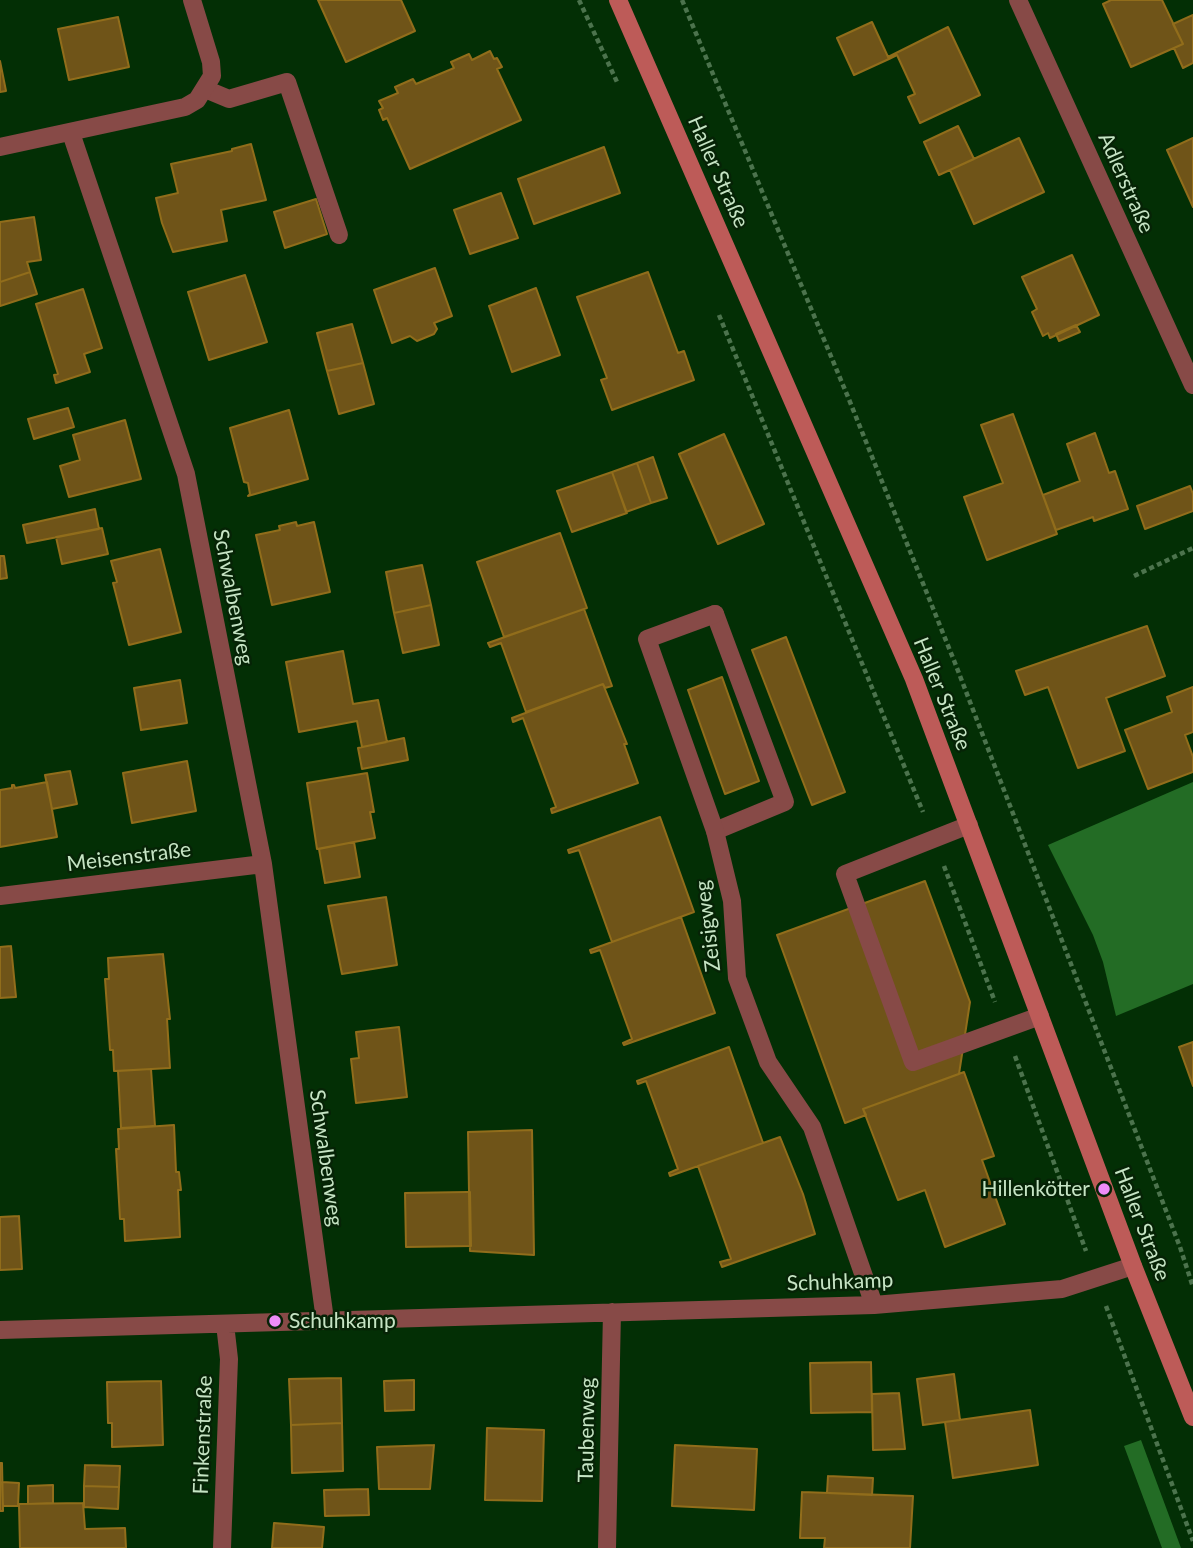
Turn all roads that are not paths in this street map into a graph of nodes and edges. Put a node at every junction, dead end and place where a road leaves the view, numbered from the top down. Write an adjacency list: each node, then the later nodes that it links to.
1 (192, 0): 4 (street)
2 (618, 0): 9 (main road, Haller Straße)
3 (1018, 0): 8 (street, Adlerstraße)
4 (205, 89): 5 (street); 7 (street)
5 (71, 133): 6 (street); 11 (street, Schwalbenweg)
6 (0, 147)
7 (340, 235)
8 (1193, 385)
9 (969, 825): 13 (main road, Haller Straße); 13 (street)
10 (715, 831): 10 (street, Zeisigweg); 15 (street, Zeisigweg)
11 (263, 864): 12 (street, Meisenstraße); 17 (street, Schwalbenweg)
12 (0, 896)
13 (1040, 1016): 14 (main road, Haller Straße)
14 (1133, 1266): 15 (street, Schuhkamp); 20 (main road, Haller Straße)
15 (874, 1305): 16 (street, Schuhkamp)
16 (612, 1312): 17 (street, Schuhkamp); 22 (street, Taubenweg)
17 (325, 1320): 18 (street, Schuhkamp)
18 (225, 1324): 19 (street, Schuhkamp); 21 (street, Finkenstraße)
19 (0, 1330)
20 (1193, 1417)
21 (222, 1548)
22 (607, 1548)

